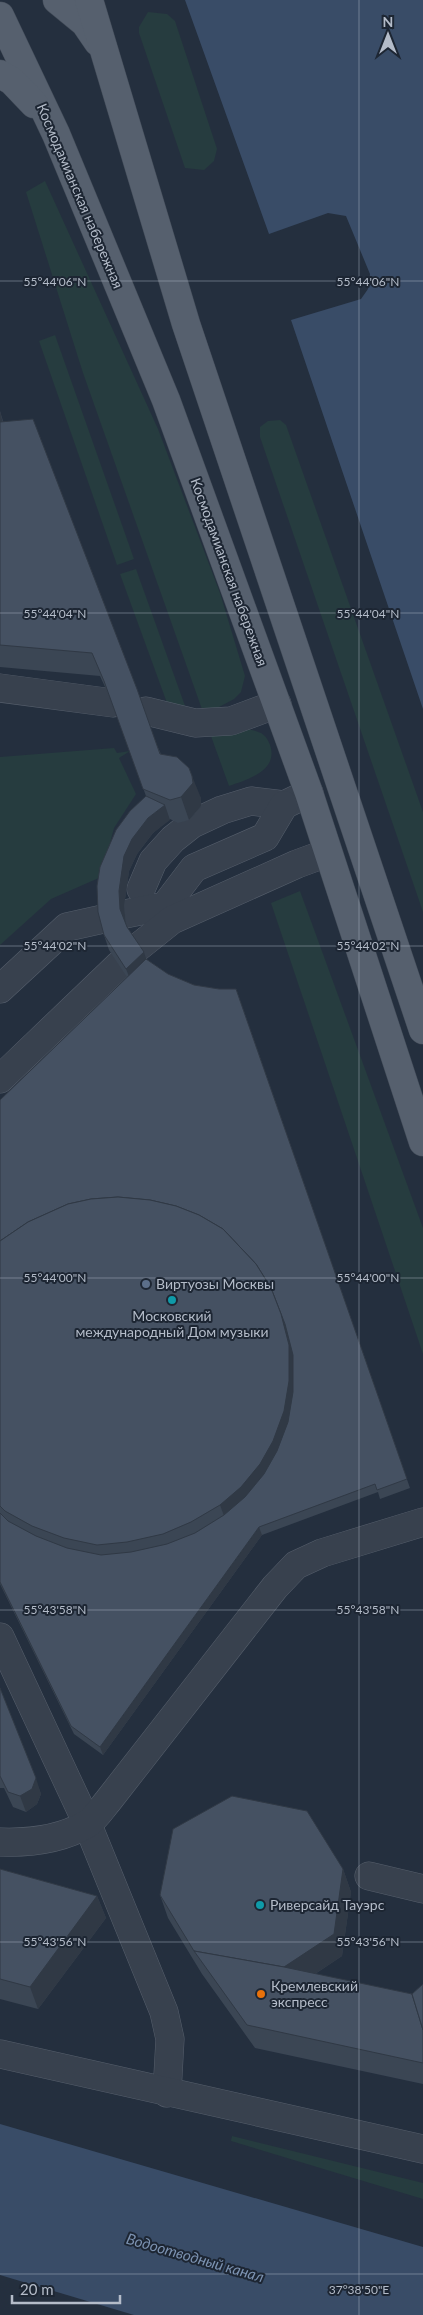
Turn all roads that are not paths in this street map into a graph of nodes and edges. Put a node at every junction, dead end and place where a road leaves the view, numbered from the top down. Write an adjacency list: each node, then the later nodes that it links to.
1 (57, 0): 4 (main road)
2 (89, 0): 4 (main road)
3 (0, 16): 6 (main road, Космодамианская набережная)
4 (106, 53): 17 (main road)
5 (0, 74): 6 (main road)
6 (56, 134): 9 (main road, Космодамианская набережная)
7 (0, 688): 8 (lane)
8 (113, 703)
9 (277, 704): 10 (lane); 11 (main road, Космодамианская набережная)
10 (146, 711)
11 (309, 793): 12 (lane); 13 (main road, Космодамианская набережная)
12 (284, 805): 14 (lane); 15 (lane)
13 (327, 853): 15 (lane); 19 (main road, Космодамианская набережная)
14 (141, 889)
15 (168, 913): 16 (lane); 18 (lane)
16 (0, 990)
17 (423, 1030)
18 (0, 1079)
19 (423, 1142)
20 (423, 1522): 22 (lane)
21 (0, 1637): 22 (lane)
22 (87, 1824): 23 (lane); 27 (lane)
23 (0, 1842)
24 (369, 1876): 25 (lane)
25 (423, 1889)
26 (0, 2054): 27 (lane)
27 (167, 2093): 28 (lane)
28 (423, 2149)

